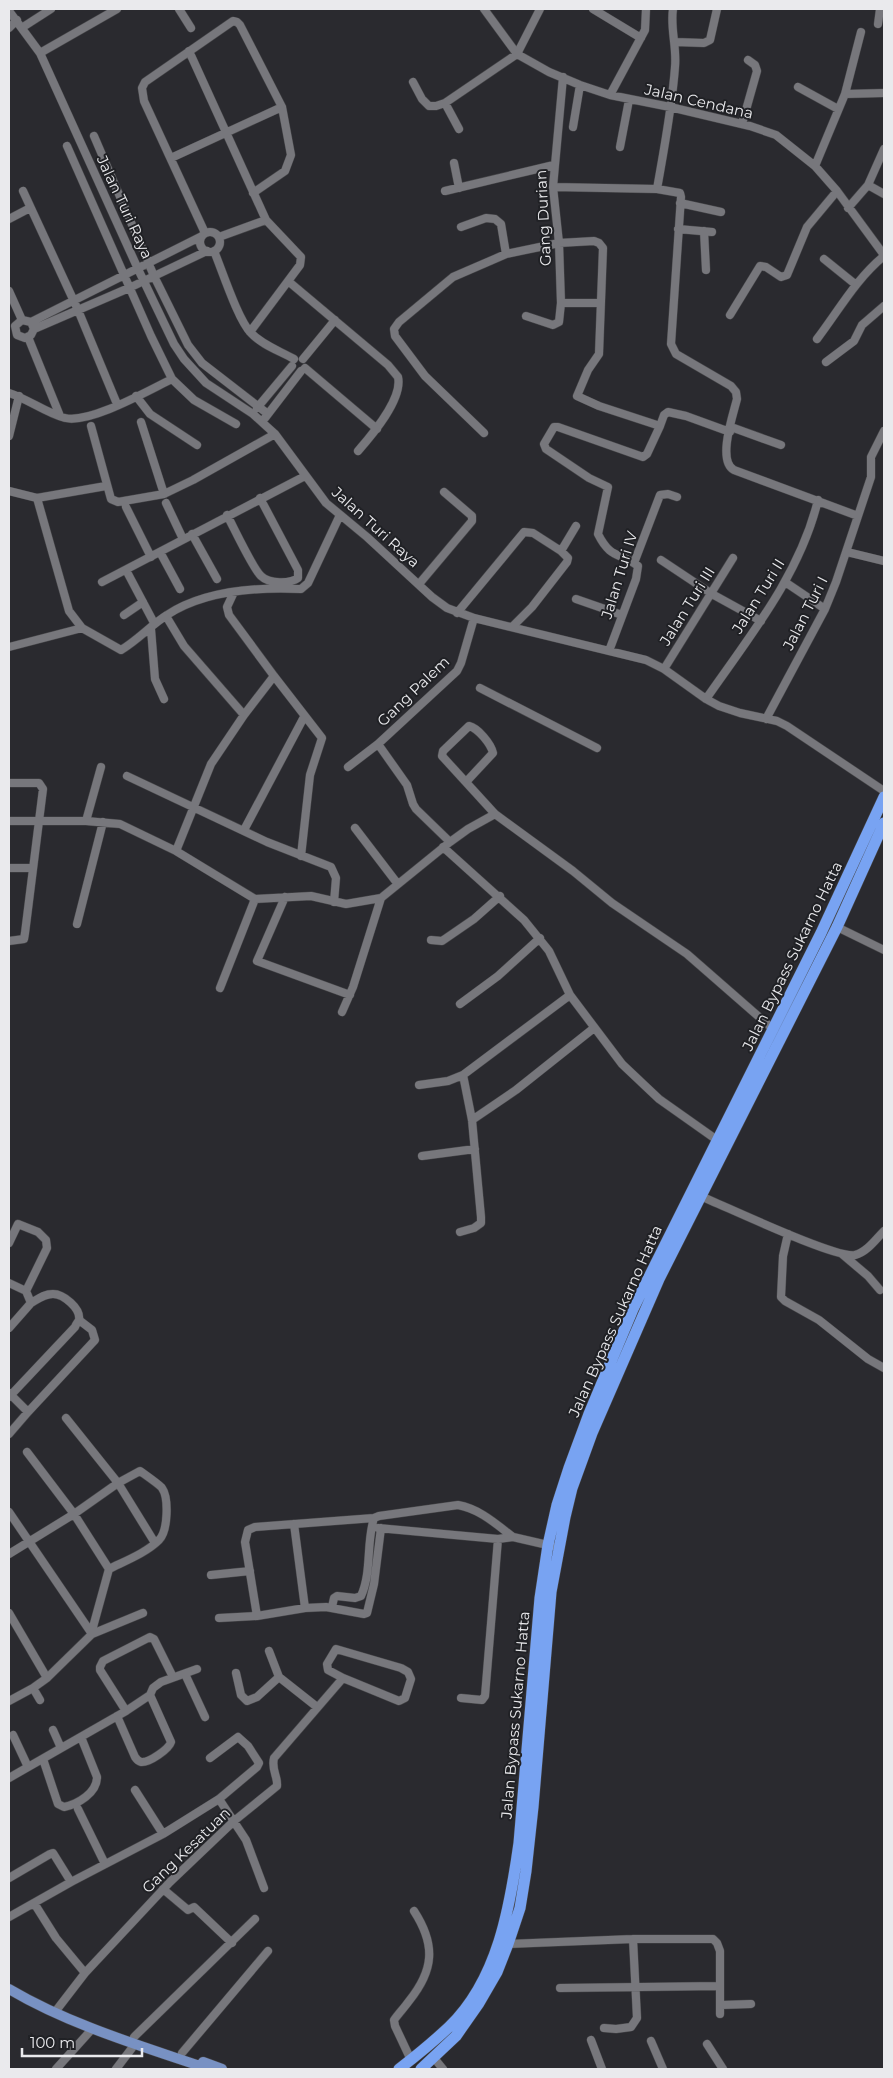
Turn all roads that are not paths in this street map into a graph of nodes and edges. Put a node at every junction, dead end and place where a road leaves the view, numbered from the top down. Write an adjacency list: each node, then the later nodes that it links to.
1 (51, 9): 14 (street)
2 (117, 9): 21 (street)
3 (179, 9): 16 (street)
4 (484, 9): 22 (street, Jalan Cendana)
5 (540, 9): 22 (street)
6 (593, 9): 18 (street)
7 (646, 9): 18 (street)
8 (673, 9): 19 (street)
9 (717, 9): 19 (street)
10 (880, 9): 13 (street)
11 (9, 11): 12 (street, Jalan Turi Raya)
12 (17, 20): 14 (street, Jalan Turi Raya); 15 (street)
13 (878, 24)
14 (23, 27): 21 (street, Jalan Turi Raya)
15 (9, 28)
16 (191, 28)
17 (861, 32): 29 (street)
18 (641, 38): 30 (street)
19 (675, 42): 34 (street)
20 (189, 50): 33 (street); 39 (street); 44 (street)
21 (40, 53): 74 (street, Jalan Turi Raya)
22 (517, 54): 24 (street, Jalan Cendana); 32 (street)
23 (748, 60): 36 (street)
24 (563, 77): 26 (street, Jalan Cendana); 47 (street, Gang Durian)
25 (413, 82): 32 (street)
26 (580, 85): 30 (street, Jalan Cendana); 37 (street)
27 (798, 87): 35 (street)
28 (884, 93): 29 (street)
29 (845, 94): 35 (street)
30 (610, 95): 31 (street, Jalan Cendana)
31 (629, 100): 34 (street, Jalan Cendana); 42 (street)
32 (445, 103): 38 (street)
33 (282, 107): 39 (street); 56 (street)
34 (670, 107): 36 (street, Jalan Cendana); 52 (street)
35 (838, 109): 48 (street)
36 (742, 124): 48 (street, Jalan Cendana)
37 (573, 126)
38 (459, 129)
39 (226, 132): 44 (street); 56 (street)
40 (94, 136): 73 (street)
41 (66, 146): 76 (street)
42 (620, 147)
43 (884, 149): 45 (street)
44 (171, 158): 66 (street)
45 (882, 161): 49 (street)
46 (454, 163): 51 (street)
47 (554, 165): 50 (street, Gang Durian); 51 (street)
48 (815, 166): 55 (street, Jalan Cendana)
49 (868, 185): 57 (street); 60 (street)
50 (553, 187): 52 (street); 68 (street, Gang Durian)
51 (460, 188): 54 (street)
52 (657, 189): 58 (street)
53 (23, 191): 59 (street)
54 (445, 191)
55 (836, 191): 60 (street, Jalan Cendana); 88 (street)
56 (253, 193): 63 (street)
57 (884, 194)
58 (680, 203): 61 (street); 65 (street)
59 (30, 208): 62 (street); 83 (street)
60 (848, 208): 71 (street, Jalan Cendana)
61 (721, 212)
62 (9, 219)
63 (266, 220): 67 (street); 79 (street)
64 (461, 227): 70 (street)
65 (678, 229): 75 (street); 116 (street)
66 (203, 235): 67 (street); 69 (street); 73 (street)
67 (219, 237): 69 (street)
68 (559, 243): 70 (street); 84 (street, Gang Durian); 85 (street)
69 (211, 251): 77 (street); 94 (street)
70 (506, 254): 118 (street)
71 (884, 255): 80 (street)
72 (824, 259): 80 (street)
73 (148, 264): 74 (street); 77 (street)
74 (138, 269): 76 (street); 78 (street, Jalan Turi Raya)
75 (706, 270)
76 (124, 276): 81 (street); 83 (street)
77 (154, 276): 78 (street); 106 (street)
78 (144, 281): 81 (street); 107 (street, Jalan Turi Raya)
79 (288, 281): 91 (street); 94 (street)
80 (855, 284): 96 (street)
81 (129, 288): 87 (street); 101 (street)
82 (9, 291): 90 (street)
83 (74, 301): 87 (street); 92 (street)
84 (561, 303): 85 (street); 89 (street, Gang Durian)
85 (599, 303): 114 (street)
86 (884, 306): 99 (street)
87 (78, 310): 92 (street); 105 (street)
88 (730, 315)
89 (526, 316)
90 (22, 320): 92 (street); 93 (street)
91 (335, 320): 97 (street); 115 (street)
92 (32, 326): 95 (street)
93 (12, 331): 95 (street)
94 (250, 332): 98 (street)
95 (28, 337): 109 (street)
96 (817, 339)
97 (303, 359): 98 (street); 100 (street)
98 (293, 362): 100 (street); 106 (street)
99 (826, 362)
100 (303, 370): 108 (street); 115 (street)
101 (172, 379): 104 (street); 112 (street)
102 (9, 393): 103 (street)
103 (19, 396): 109 (street); 120 (street)
104 (136, 396): 105 (street); 121 (street)
105 (117, 404): 109 (street)
106 (259, 406): 107 (street); 108 (street)
107 (253, 414): 111 (street, Jalan Turi Raya)
108 (268, 414): 111 (street)
109 (60, 416)
110 (141, 422): 128 (street)
111 (262, 422): 119 (street, Jalan Turi Raya)
112 (236, 424)
113 (91, 426): 125 (street)
114 (660, 426): 116 (street); 148 (street)
115 (377, 429): 123 (street)
116 (730, 430): 122 (street); 132 (street)
117 (884, 430): 137 (street, Jalan Turi I)
118 (484, 433)
119 (275, 434): 124 (street, Jalan Turi Raya); 128 (street)
120 (9, 436)
121 (197, 445)
122 (781, 445)
123 (358, 451)
124 (305, 476): 131 (street); 136 (street, Jalan Turi Raya)
125 (106, 486): 128 (street); 130 (street)
126 (9, 491): 130 (street)
127 (444, 492): 153 (street)
128 (164, 494)
129 (677, 497): 148 (street, Jalan Turi IV)
130 (37, 498): 168 (street)
131 (260, 498): 135 (street); 135 (street)
132 (818, 500): 137 (street); 152 (street, Jalan Turi II)
133 (166, 503): 140 (street)
134 (126, 507): 144 (street)
135 (227, 515): 139 (street)
136 (340, 515): 153 (street, Jalan Turi Raya); 155 (street)
137 (858, 516): 143 (street, Jalan Turi I)
138 (576, 526): 141 (street)
139 (192, 534): 140 (street); 150 (street)
140 (184, 538): 142 (street)
141 (561, 551): 160 (street); 167 (street)
142 (160, 552): 144 (street); 154 (street)
143 (847, 552): 147 (street); 159 (street, Jalan Turi I)
144 (151, 557): 149 (street)
145 (733, 558): 156 (street, Jalan Turi III)
146 (661, 560): 156 (street)
147 (884, 562)
148 (634, 563): 162 (street, Jalan Turi IV)
149 (126, 570): 151 (street); 158 (street)
150 (217, 579)
151 (102, 582)
152 (785, 582): 159 (street); 165 (street, Jalan Turi II)
153 (418, 584): 160 (street, Jalan Turi Raya)
154 (180, 589)
155 (234, 592): 163 (street); 172 (street)
156 (712, 594): 165 (street); 171 (street, Jalan Turi III)
157 (576, 599): 162 (street)
158 (142, 602): 161 (street); 166 (street)
159 (825, 609): 178 (street, Jalan Turi I)
160 (457, 613): 164 (street, Jalan Turi Raya)
161 (124, 615)
162 (622, 615): 170 (street, Jalan Turi IV)
163 (166, 616): 166 (street); 176 (street)
164 (474, 618): 167 (street, Jalan Turi Raya); 179 (street, Gang Palem)
165 (761, 620): 175 (street, Jalan Turi II)
166 (152, 625): 168 (street); 174 (street)
167 (512, 627): 170 (street, Jalan Turi Raya)
168 (82, 628): 169 (street)
169 (9, 647)
170 (609, 650): 171 (street, Jalan Turi Raya)
171 (664, 669): 175 (street, Jalan Turi Raya)
172 (274, 676): 176 (street); 177 (street)
173 (480, 688): 180 (street)
174 (164, 699)
175 (706, 699): 178 (street, Jalan Turi Raya)
176 (244, 715): 188 (street)
177 (304, 717): 196 (street); 200 (street)
178 (766, 719): 186 (street, Jalan Turi Raya)
179 (378, 744): 182 (street, Gang Palem); 197 (street)
180 (597, 748)
181 (102, 767): 192 (street)
182 (348, 767)
183 (127, 776): 188 (street)
184 (466, 782): 184 (street); 189 (street)
185 (9, 783): 191 (street)
186 (884, 791)
187 (884, 797): 221 (highway, Jalan Bypass Sukarno Hatta)
188 (193, 806): 196 (street); 199 (street)
189 (495, 814): 197 (street); 221 (street)
190 (9, 821): 191 (street)
191 (40, 821): 192 (street); 202 (street)
192 (86, 821): 193 (street)
193 (103, 822): 199 (street); 209 (street)
194 (884, 823): 210 (highway, Jalan Bypass Sukarno Hatta)
195 (355, 828): 203 (street)
196 (244, 830): 200 (street)
197 (450, 842): 198 (street)
198 (443, 847): 203 (street); 204 (street)
199 (176, 851): 207 (street)
200 (301, 856): 208 (street)
201 (9, 868): 202 (street)
202 (33, 868): 213 (street)
203 (398, 884): 206 (street)
204 (500, 896): 211 (street); 212 (street)
205 (285, 897): 207 (street); 208 (street); 217 (street)
206 (381, 898): 208 (street); 217 (street)
207 (255, 899): 215 (street)
208 (334, 902)
209 (76, 924)
210 (837, 928): 214 (street); 228 (highway, Jalan Bypass Sukarno Hatta)
211 (540, 938): 216 (street); 218 (street)
212 (431, 940)
213 (9, 941)
214 (884, 950)
215 (220, 988)
216 (570, 995): 220 (street); 222 (street)
217 (350, 996): 219 (street)
218 (460, 1004)
219 (342, 1012)
220 (594, 1028): 224 (street); 225 (street)
221 (774, 1030): 225 (highway, Jalan Bypass Sukarno Hatta)
222 (463, 1075): 223 (street); 224 (street)
223 (419, 1085)
224 (472, 1120): 226 (street)
225 (717, 1140): 257 (highway, Jalan Bypass Sukarno Hatta)
226 (474, 1149): 227 (street); 230 (street)
227 (422, 1156)
228 (700, 1196): 231 (street); 257 (highway, Jalan Bypass Sukarno Hatta)
229 (884, 1231): 233 (street)
230 (460, 1232)
231 (788, 1234): 233 (street); 240 (street)
232 (9, 1243): 236 (street)
233 (842, 1254): 235 (street)
234 (9, 1283): 236 (street)
235 (880, 1290)
236 (26, 1291): 237 (street)
237 (31, 1303): 238 (street); 239 (street)
238 (79, 1320): 241 (street); 242 (street)
239 (9, 1328)
240 (884, 1368)
241 (9, 1395): 242 (street)
242 (28, 1412): 244 (street)
243 (66, 1418): 246 (street)
244 (9, 1434)
245 (27, 1452): 248 (street)
246 (118, 1484): 248 (street); 256 (street); 256 (street)
247 (9, 1512): 255 (street)
248 (74, 1514): 255 (street); 259 (street)
249 (374, 1518): 250 (street); 251 (street); 253 (street)
250 (294, 1524): 260 (street); 263 (street)
251 (371, 1528): 252 (street); 262 (street)
252 (381, 1528): 254 (street); 262 (street)
253 (513, 1537): 254 (street); 257 (street)
254 (498, 1539): 279 (street)
255 (28, 1540): 258 (street); 268 (street)
256 (155, 1543): 259 (street)
257 (553, 1546): 296 (highway, Jalan Bypass Sukarno Hatta)
258 (9, 1554)
259 (109, 1569): 268 (street)
260 (250, 1571): 261 (street); 266 (street)
261 (211, 1575)
262 (332, 1607): 263 (street)
263 (305, 1608): 266 (street)
264 (9, 1612): 275 (street)
265 (143, 1613): 268 (street)
266 (257, 1616): 267 (street)
267 (219, 1618)
268 (91, 1633): 275 (street)
269 (269, 1651): 274 (street)
270 (197, 1669): 272 (street)
271 (236, 1673): 274 (street)
272 (185, 1674): 273 (street); 285 (street)
273 (173, 1677): 278 (street); 283 (street)
274 (279, 1677): 282 (street)
275 (47, 1678): 277 (street)
276 (343, 1678): 276 (street); 282 (street)
277 (33, 1688): 280 (street); 281 (street)
278 (150, 1695): 283 (street); 284 (street)
279 (461, 1698)
280 (40, 1700)
281 (9, 1701)
282 (317, 1707): 298 (street, Gang Kesatuan)
283 (126, 1711): 284 (street)
284 (116, 1716): 288 (street)
285 (205, 1717)
286 (53, 1730): 289 (street)
287 (13, 1735): 292 (street)
288 (81, 1737): 289 (street); 291 (street)
289 (61, 1748): 291 (street)
290 (210, 1758): 295 (street)
291 (43, 1759): 292 (street)
292 (28, 1767): 293 (street)
293 (9, 1778)
294 (135, 1790): 299 (street)
295 (219, 1799): 298 (street); 299 (street)
296 (528, 1801): 311 (highway, Jalan Bypass Sukarno Hatta); 330 (highway, Jalan Bypass Sukarno Hatta)
297 (78, 1809): 300 (street)
298 (234, 1821): 303 (street); 304 (street, Gang Kesatuan)
299 (163, 1834): 300 (street)
300 (105, 1864): 302 (street)
301 (9, 1878): 302 (street)
302 (71, 1882): 305 (street)
303 (264, 1888)
304 (163, 1889): 310 (street); 313 (street, Gang Kesatuan)
305 (34, 1903): 307 (street); 313 (street)
306 (414, 1911): 330 (street)
307 (9, 1917)
308 (255, 1919): 310 (street)
309 (633, 1939): 311 (street); 314 (street); 315 (street)
310 (232, 1943): 326 (street)
311 (508, 1944): 329 (highway, Jalan Bypass Sukarno Hatta)
312 (268, 1951): 328 (street)
313 (85, 1973): 320 (street, Gang Kesatuan)
314 (720, 1986): 315 (street); 319 (street)
315 (636, 1987): 317 (street); 323 (street)
316 (9, 1988): 320 (main road)
317 (560, 1988)
318 (751, 2004): 319 (street)
319 (721, 2005): 321 (street)
320 (55, 2012): 322 (main road)
321 (720, 2014)
322 (93, 2028): 326 (main road); 331 (street)
323 (604, 2028)
324 (591, 2040): 339 (street)
325 (651, 2041): 340 (street)
326 (133, 2042): 328 (main road); 332 (street); 333 (main road); 334 (main road)
327 (707, 2044): 341 (street)
328 (182, 2053): 335 (main road)
329 (434, 2058): 337 (highway, Jalan Bypass Sukarno Hatta); 338 (street)
330 (411, 2060): 336 (highway, Jalan Bypass Sukarno Hatta)
331 (56, 2069)
332 (116, 2069)
333 (194, 2069)
334 (209, 2069)
335 (222, 2069)
336 (398, 2069)
337 (421, 2069)
338 (443, 2069)
339 (602, 2069)
340 (663, 2069)
341 (722, 2069)

